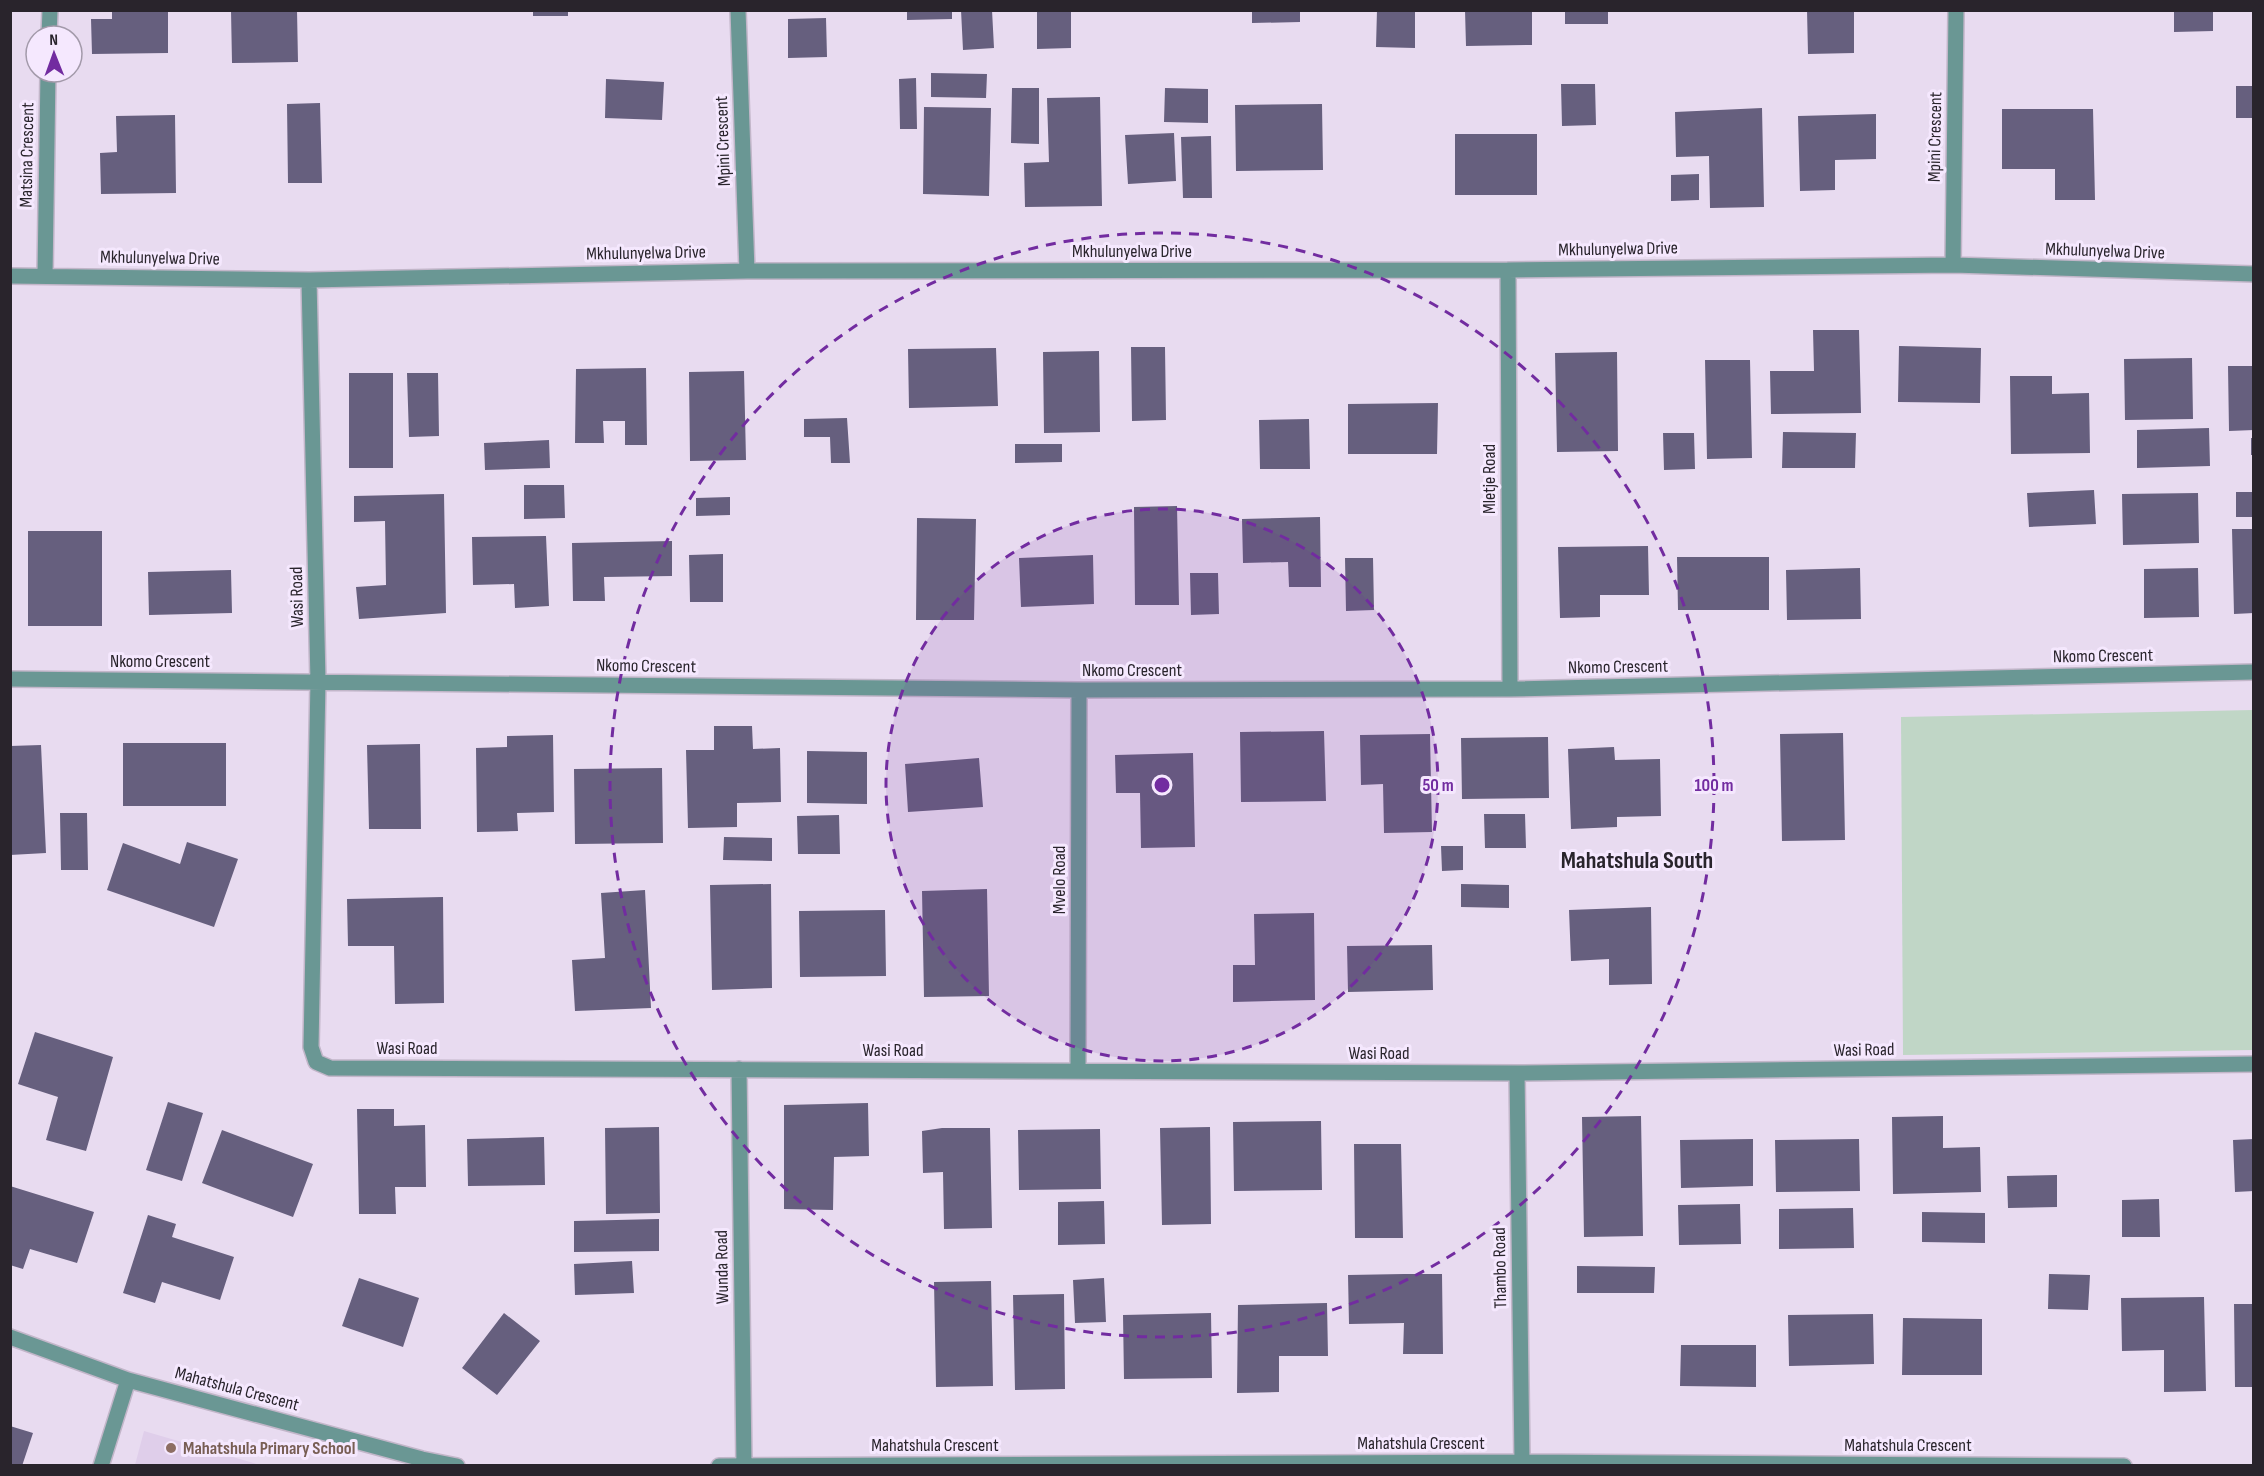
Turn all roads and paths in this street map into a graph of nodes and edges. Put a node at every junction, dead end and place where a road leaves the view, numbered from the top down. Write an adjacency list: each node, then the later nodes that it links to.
1 (738, 10): 6 (street, Mpini Crescent)
2 (1956, 10): 4 (street, Mpini Crescent)
3 (48, 84): 9 (street, Matsina Crescent)
4 (1953, 265): 5 (street, Mkhulunyelwa Drive); 7 (street, Mkhulunyelwa Drive)
5 (1508, 270): 6 (street, Mkhulunyelwa Drive); 14 (street, Mletje Road)
6 (747, 271): 10 (street, Mkhulunyelwa Drive)
7 (2253, 274)
8 (10, 276): 9 (street, Mkhulunyelwa Drive)
9 (45, 276): 10 (street, Mkhulunyelwa Drive)
10 (309, 280): 13 (street, Wasi Road)
11 (2253, 672): 14 (street, Nkomo Crescent)
12 (10, 679): 13 (street, Nkomo Crescent)
13 (318, 681): 15 (street, Nkomo Crescent); 17 (street, Wasi Road)
14 (1510, 689): 15 (street, Nkomo Crescent)
15 (1079, 690): 18 (street, Mvelo Road)
16 (2253, 1064): 19 (street, Wasi Road)
17 (739, 1069): 18 (street, Wasi Road); 23 (street, Wunda Road)
18 (1078, 1070): 19 (street, Wasi Road)
19 (1517, 1073): 22 (street, Thambo Road)
20 (10, 1337): 21 (street, Mahatshula Crescent)
21 (128, 1380): 24 (street); 25 (street, Mahatshula Crescent)
22 (1522, 1462): 23 (street, Mahatshula Crescent); 27 (street, Mahatshula Crescent)
23 (744, 1465): 26 (street, Mahatshula Crescent)
24 (101, 1466)
25 (457, 1466)
26 (719, 1466)
27 (2124, 1466)

